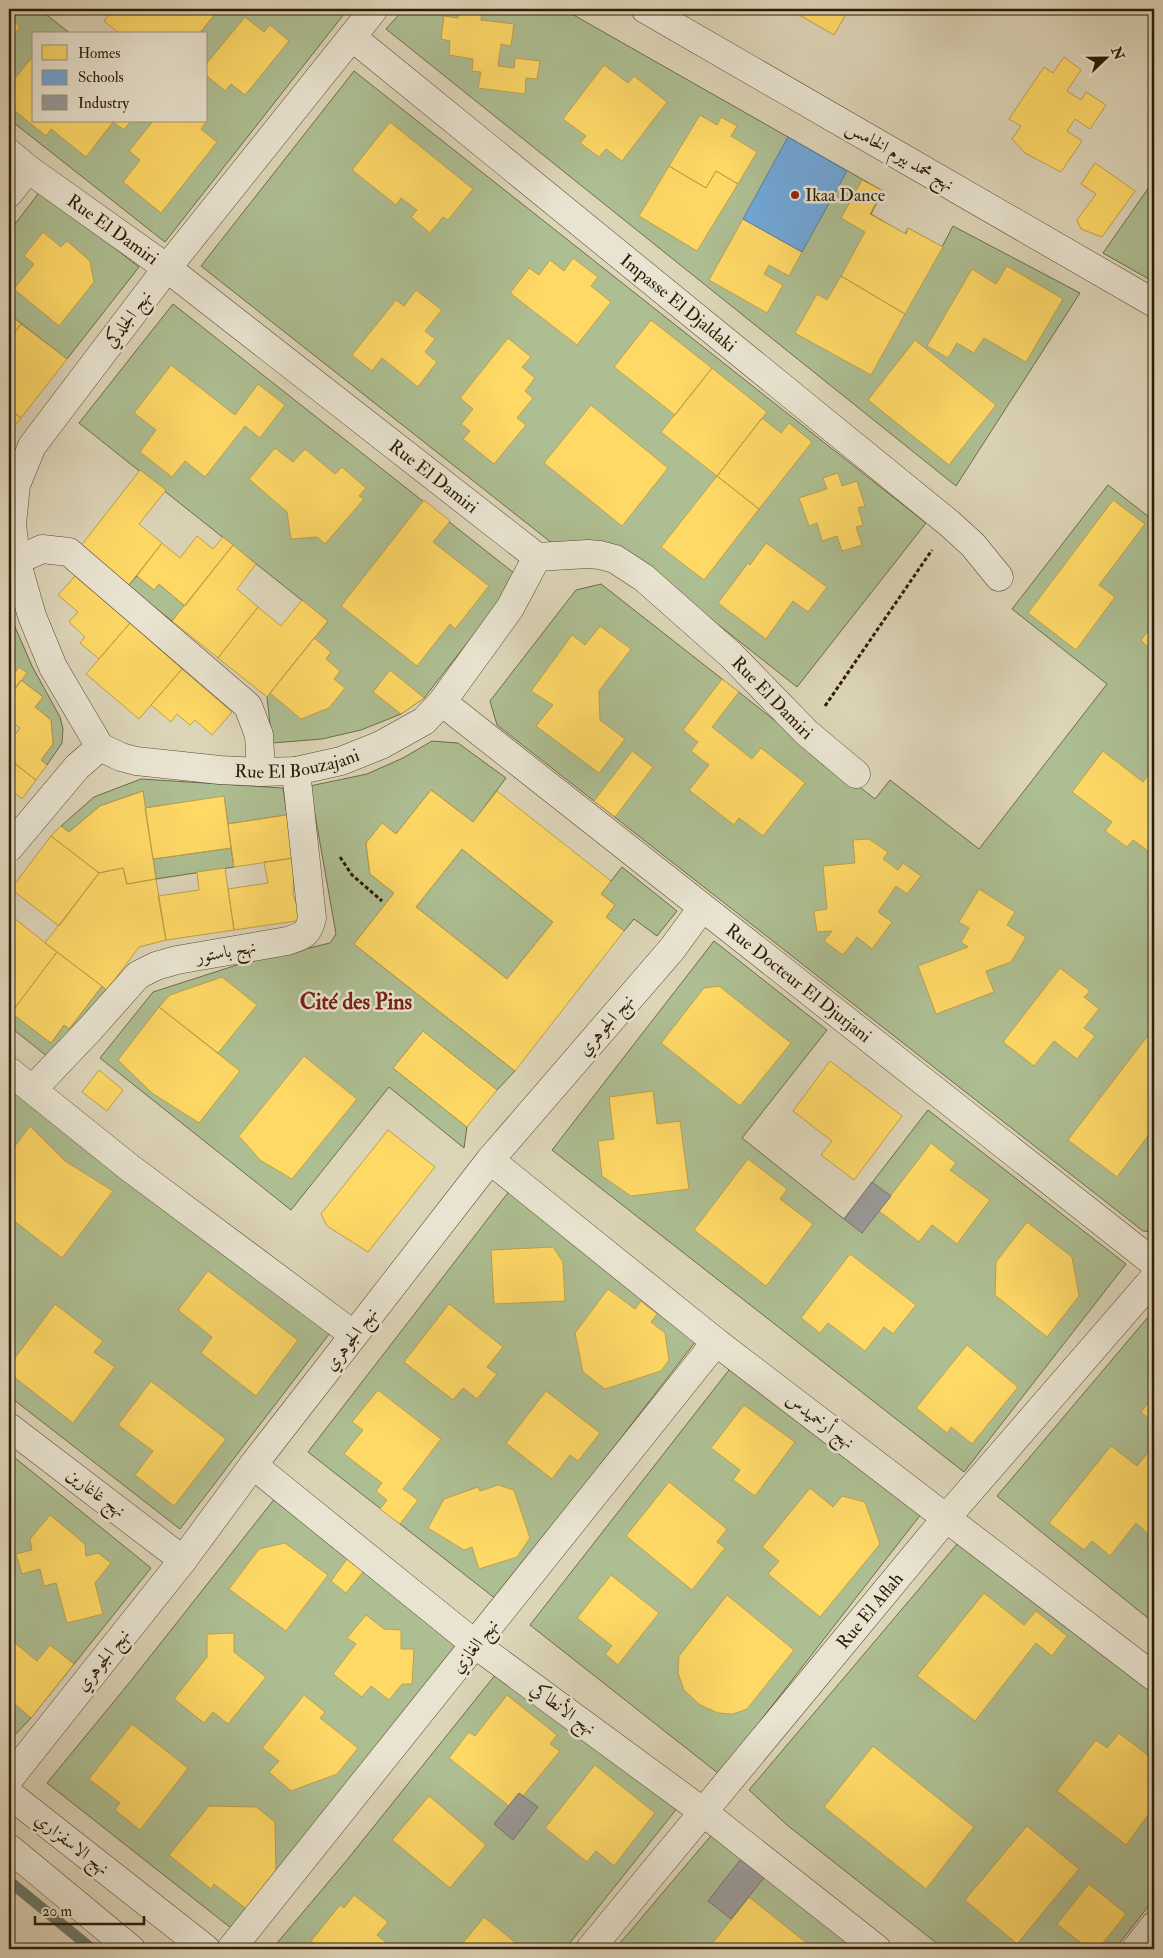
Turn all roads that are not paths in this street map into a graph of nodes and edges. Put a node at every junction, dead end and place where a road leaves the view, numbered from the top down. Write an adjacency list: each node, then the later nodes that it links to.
1 (374, 9): 3 (street, نهج الجلدكي)
2 (645, 9): 7 (street, نهج محمد بيرم الخامس)
3 (352, 37): 6 (street, نهج الجلدكي); 10 (street, Impasse El Djaldaki)
4 (18, 161): 5 (street); 6 (street, Rue El Damiri)
5 (9, 193)
6 (167, 268): 8 (street, Rue El Damiri); 9 (street, نهج الجلدكي)
7 (1154, 303)
8 (537, 557): 11 (street, Rue El Bouzajani); 15 (street, Rue El Damiri)
9 (12, 562): 12 (street, نهج الجلدكي); 14 (street)
10 (999, 577)
11 (442, 702): 13 (street, Rue El Bouzajani); 17 (street, Rue Docteur El Djurjani)
12 (100, 747): 14 (street, Rue El Bouzajani); 16 (street)
13 (296, 771): 14 (street, Rue El Bouzajani); 19 (street, نهج باستور)
14 (261, 772)
15 (856, 774)
16 (9, 848)
17 (702, 908): 20 (street, نهج الجوهري); 21 (street, Rue Docteur El Djurjani)
18 (9, 1071): 19 (street)
19 (33, 1089): 23 (street)
20 (490, 1160): 23 (street, نهج الجوهري); 24 (street, نهج أرخميدس)
21 (1154, 1263)
22 (1154, 1278): 27 (street, Rue El Aflah)
23 (354, 1335): 26 (street, نهج الجوهري)
24 (716, 1342): 27 (street, نهج أرخميدس); 29 (street, نهج الغازي)
25 (9, 1426): 28 (street, نهج غاغارين)
26 (253, 1465): 28 (street, نهج الجوهري); 29 (street, نهج الأنطاكي)
27 (946, 1517): 30 (street, نهج أرخميدس); 33 (street, Rue El Aflah)
28 (183, 1560): 31 (street, نهج الجوهري)
29 (476, 1645): 33 (street, نهج الأنطاكي); 38 (street, نهج الغازي)
30 (1154, 1678)
31 (9, 1779)
32 (9, 1794): 37 (street, نهج الاسفزاري)
33 (702, 1811): 39 (street, Rue El Aflah); 40 (street, نهج الأنطاكي)
34 (9, 1848): 36 (street)
35 (1154, 1926): 41 (street)
36 (131, 1949)
37 (206, 1949)
38 (231, 1949)
39 (590, 1949)
40 (878, 1949)
41 (1136, 1949)

